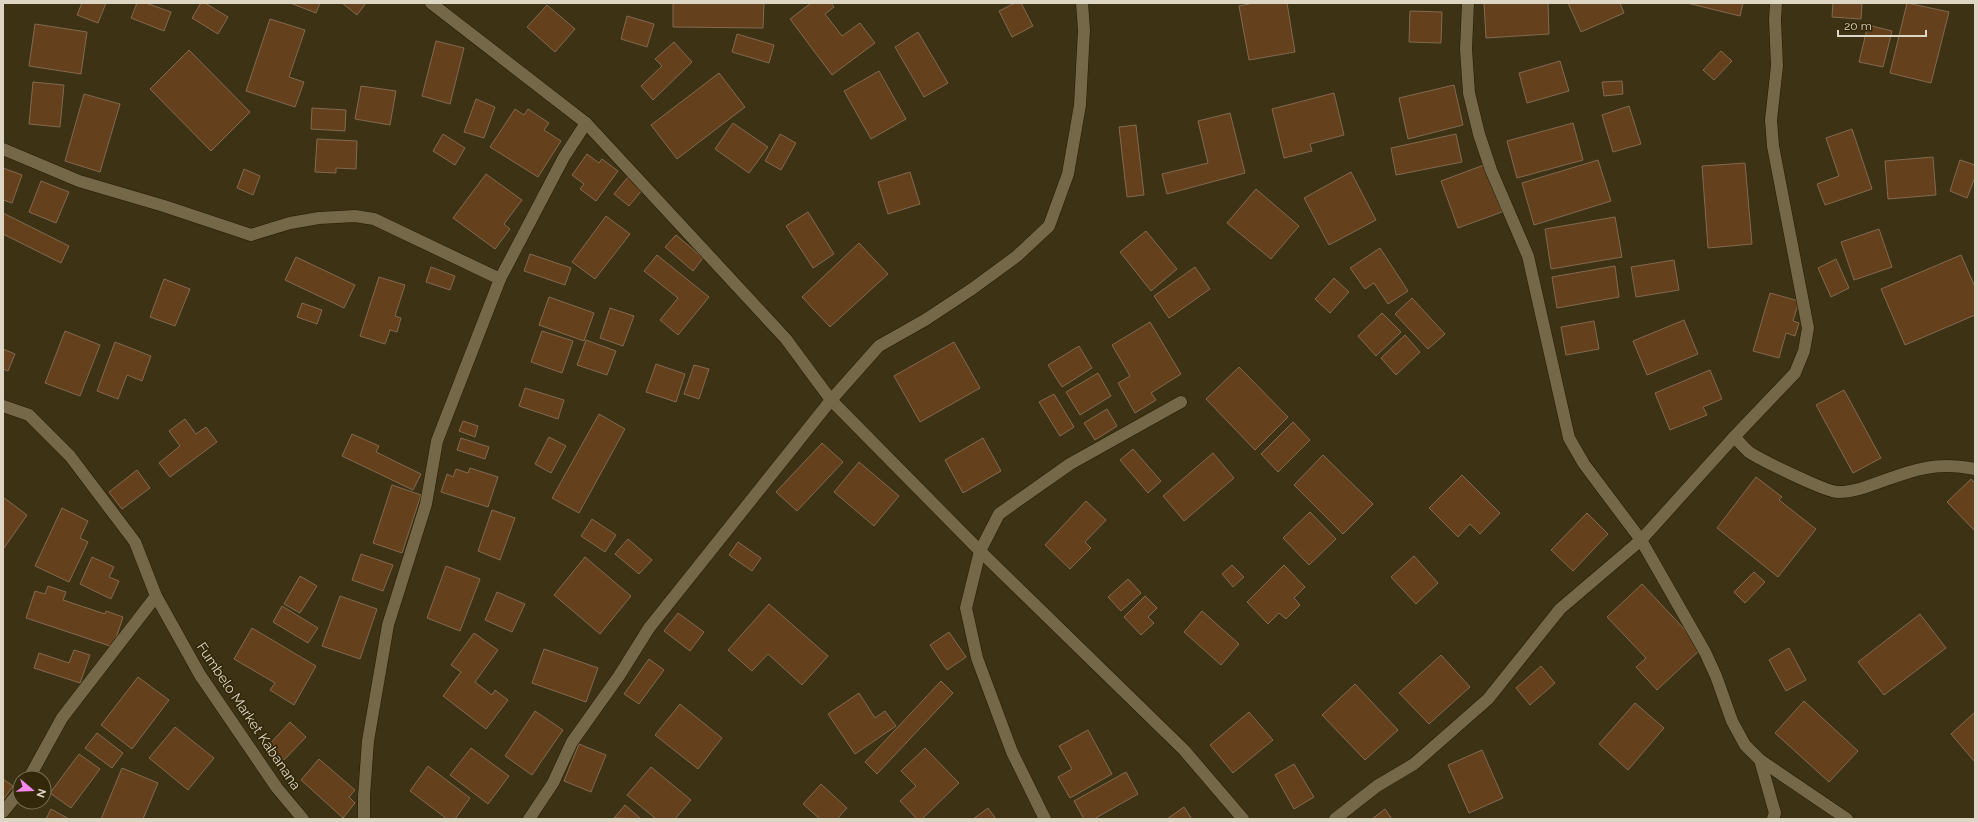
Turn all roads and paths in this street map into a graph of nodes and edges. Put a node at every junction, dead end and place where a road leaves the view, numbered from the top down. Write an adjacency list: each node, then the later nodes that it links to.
1 (431, 3): 5 (street)
2 (1082, 3): 8 (street)
3 (1468, 3): 13 (street)
4 (1776, 3): 11 (street)
5 (586, 123): 7 (street); 8 (street)
6 (3, 149): 7 (street)
7 (500, 279): 21 (street)
8 (831, 400): 14 (street); 22 (street)
9 (1181, 402): 14 (street)
10 (3, 406): 15 (street, Fumbelo Market Kabanana)
11 (1734, 437): 12 (street); 13 (street)
12 (1975, 469)
13 (1641, 540): 16 (street); 25 (street)
14 (980, 551): 23 (street); 24 (street)
15 (156, 596): 17 (street); 20 (street, Fumbelo Market Kabanana)
16 (1760, 760): 26 (street); 27 (street)
17 (33, 770)
18 (12, 801): 19 (street)
19 (3, 812)
20 (303, 819)
21 (364, 819)
22 (529, 819)
23 (1045, 819)
24 (1243, 819)
25 (1335, 819)
26 (1773, 819)
27 (1847, 819)

